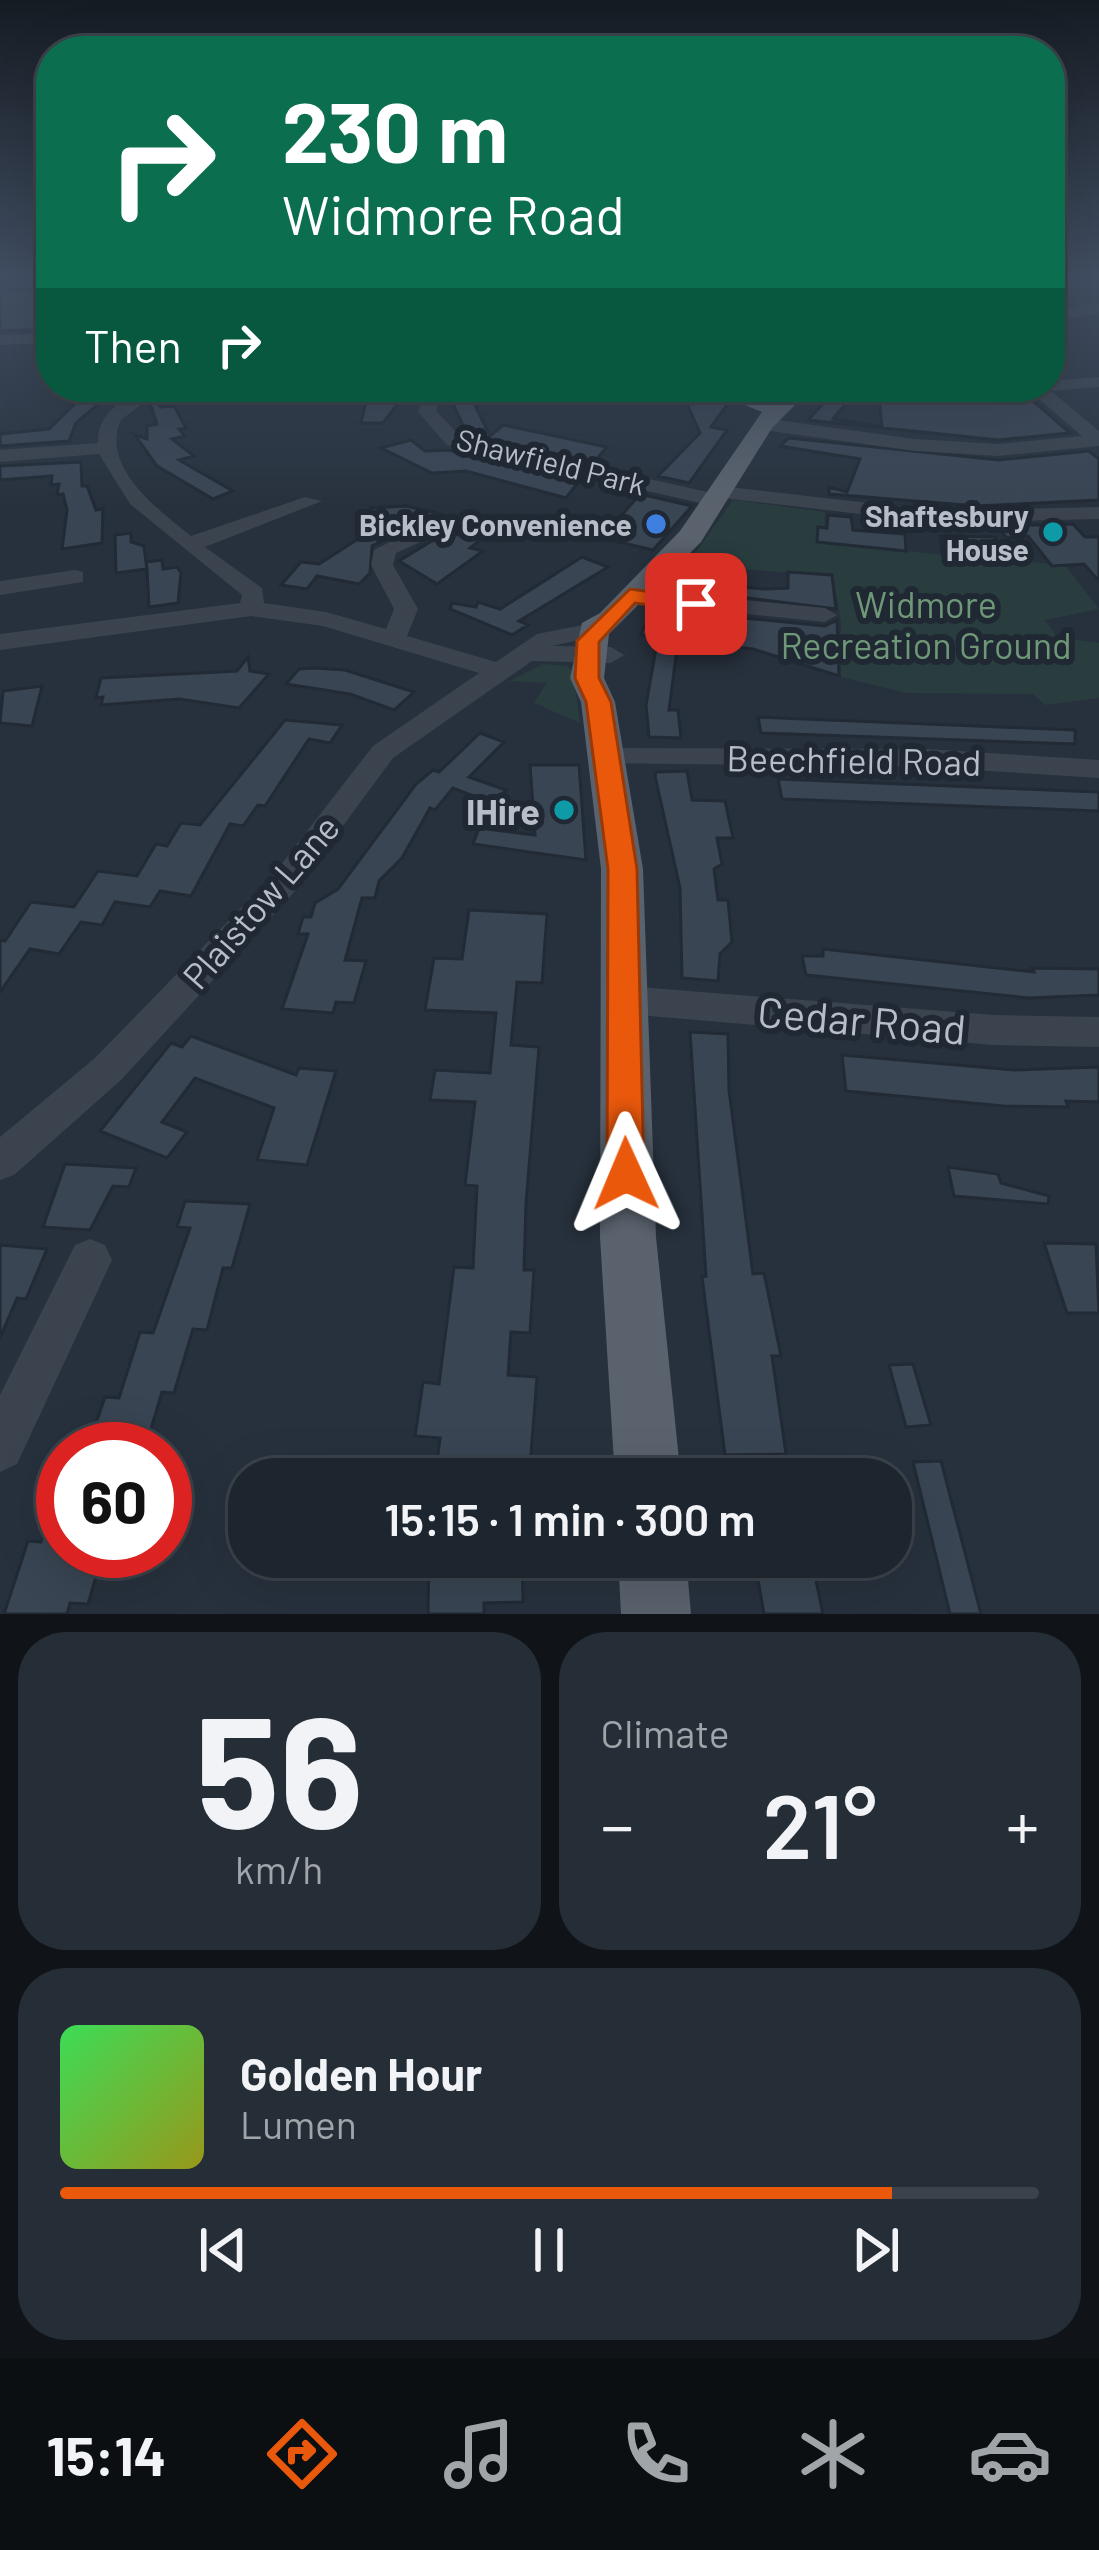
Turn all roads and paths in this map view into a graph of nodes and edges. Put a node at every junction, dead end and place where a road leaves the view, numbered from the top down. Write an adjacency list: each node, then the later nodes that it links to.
1 (1099, 382): 2 (street)
2 (1065, 385)
3 (134, 402): 10 (street)
4 (431, 402): 12 (street, Shawfield Park)
5 (755, 402): 8 (main road)
6 (786, 402): 8 (main road)
7 (1059, 402): 9 (street)
8 (770, 417): 9 (street); 12 (main road)
9 (1098, 440)
10 (108, 448): 11 (street); 16 (street)
11 (0, 455)
12 (717, 496): 14 (street); 23 (main road)
13 (312, 501): 16 (street)
14 (1099, 513)
15 (421, 533): 21 (street)
16 (191, 544): 19 (street)
17 (75, 577): 18 (street)
18 (0, 588)
19 (250, 609): 21 (street); 22 (street)
20 (825, 615): 23 (street, Plaistow Lane)
21 (394, 636): 24 (street)
22 (0, 642)
23 (605, 643): 24 (street, Plaistow Lane); 25 (main road)
24 (495, 670): 29 (street, Plaistow Lane)
25 (608, 757): 26 (street, Beechfield Road); 27 (main road)
26 (1099, 769)
27 (626, 1000): 28 (street, Cedar Road); 32 (main road)
28 (1099, 1032)
29 (0, 1162)
30 (90, 1260): 31 (street)
31 (0, 1447)
32 (646, 1458)
33 (653, 1578): 34 (main road)
34 (656, 1614)

